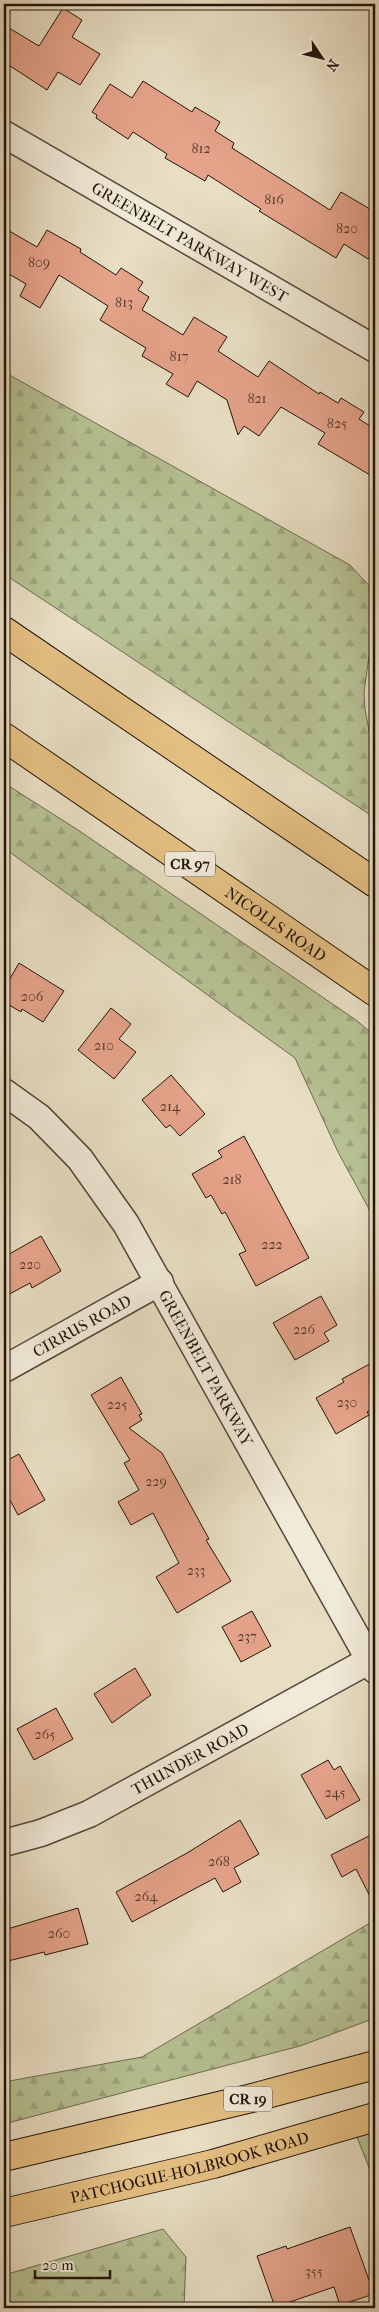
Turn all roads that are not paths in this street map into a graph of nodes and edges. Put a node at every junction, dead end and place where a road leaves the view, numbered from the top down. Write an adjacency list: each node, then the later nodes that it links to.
1 (4, 134): 2 (street, GREENBELT PARKWAY WEST)
2 (375, 350)
3 (4, 631): 5 (main road)
4 (4, 737): 6 (main road, NICOLLS ROAD / CR 97)
5 (375, 883)
6 (375, 992)
7 (4, 1092): 8 (street, GREENBELT PARKWAY)
8 (160, 1282): 9 (street, CIRRUS ROAD); 10 (street, GREENBELT PARKWAY)
9 (4, 1369)
10 (372, 1665): 11 (street, THUNDER ROAD)
11 (4, 1844)
12 (375, 2065): 14 (main road, CR 19)
13 (375, 2117): 15 (main road, PATCHOGUE-HOLBROOK ROAD)
14 (4, 2158)
15 (4, 2213)

